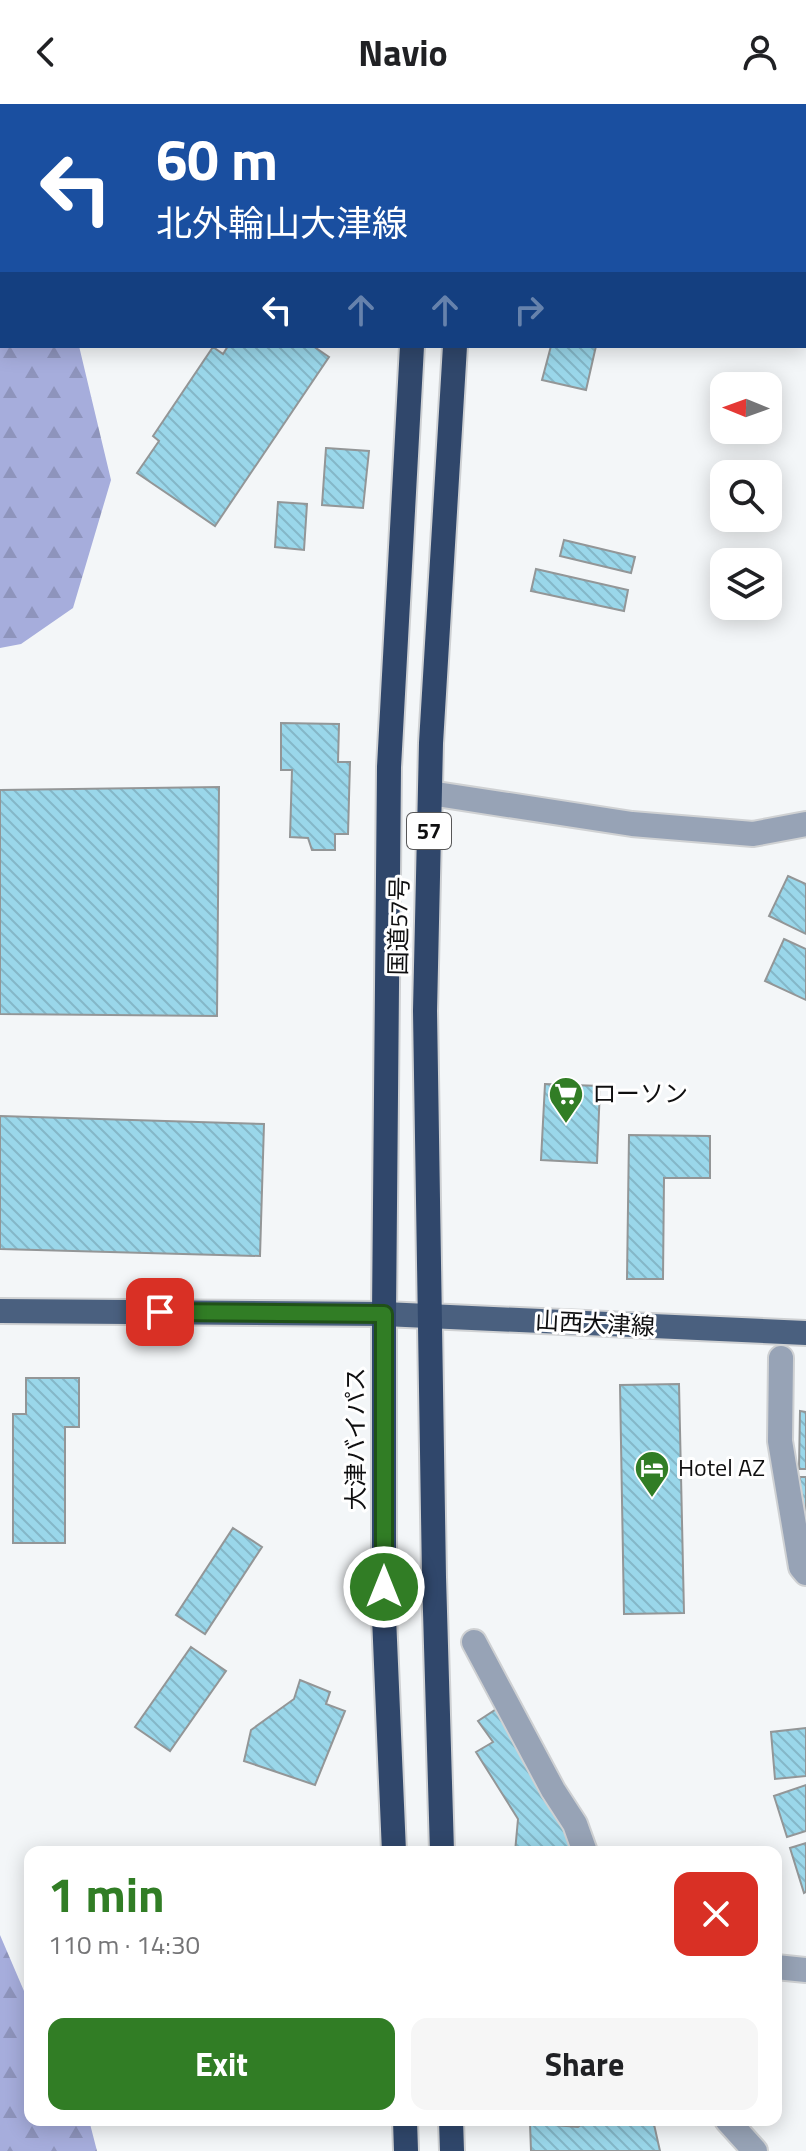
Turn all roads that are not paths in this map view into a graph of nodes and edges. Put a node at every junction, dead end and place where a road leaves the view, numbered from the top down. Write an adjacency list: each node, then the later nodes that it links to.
1 (412, 348): 6 (highway, 国道57号 / 57)
2 (455, 348): 3 (highway, 国道57号 / 57)
3 (430, 793): 4 (street); 7 (highway, 国道57号 / 57)
4 (806, 824)
5 (0, 1311): 6 (main road, 山西大津線)
6 (384, 1314): 7 (main road, 山西大津線); 13 (highway, 大津バイパス / 57)
7 (430, 1316): 8 (main road, 山西大津線); 14 (highway, 57)
8 (806, 1333)
9 (781, 1358): 10 (street)
10 (801, 1534): 11 (street)
11 (806, 1573)
12 (474, 1642): 15 (street)
13 (394, 1846)
14 (442, 1846)
15 (583, 1846)
16 (782, 1968): 17 (street)
17 (806, 1970)
18 (405, 2126): 21 (highway)
19 (451, 2126): 22 (highway)
20 (732, 2126): 23 (street)
21 (406, 2151)
22 (452, 2151)
23 (755, 2151)

